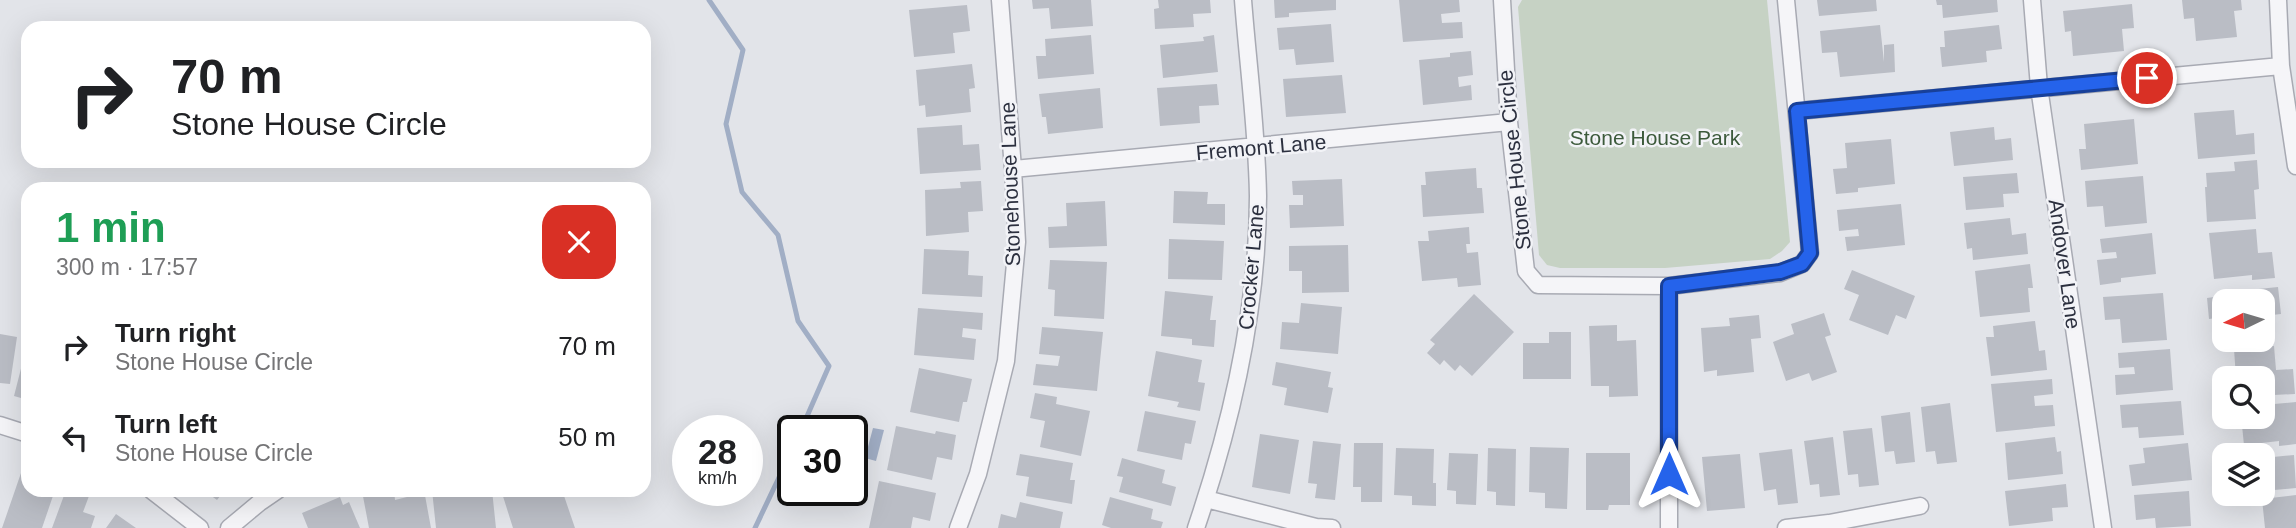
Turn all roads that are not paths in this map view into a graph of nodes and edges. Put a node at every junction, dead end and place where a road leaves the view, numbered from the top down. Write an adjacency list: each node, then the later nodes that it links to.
1 (1000, 0): 13 (street, Stonehouse Lane)
2 (1242, 0): 11 (street, Crocker Lane)
3 (1502, 0): 10 (street, Stone House Circle)
4 (1786, 0): 9 (street, Stone House Circle)
5 (2032, 0): 8 (street, Andover Lane)
6 (2278, 0): 7 (street)
7 (2281, 66): 8 (street); 12 (street)
8 (2039, 87): 9 (street); 28 (street, Andover Lane)
9 (1797, 111): 14 (street, Stone House Circle)
10 (1509, 122): 11 (street, Fremont Lane); 14 (street, Stone House Circle)
11 (1255, 148): 13 (street, Fremont Lane); 19 (street, Crocker Lane)
12 (2296, 166)
13 (1013, 169): 23 (street, Stonehouse Lane)
14 (1669, 286): 26 (street)
15 (0, 425): 16 (street)
16 (21, 432)
17 (160, 497): 21 (street)
18 (268, 497): 22 (street)
19 (1206, 499): 24 (street, Crocker Lane); 25 (street)
20 (1920, 506): 27 (street)
21 (200, 528)
22 (229, 528)
23 (958, 528)
24 (1196, 528)
25 (1332, 528)
26 (1669, 528)
27 (1786, 528)
28 (2104, 528)

